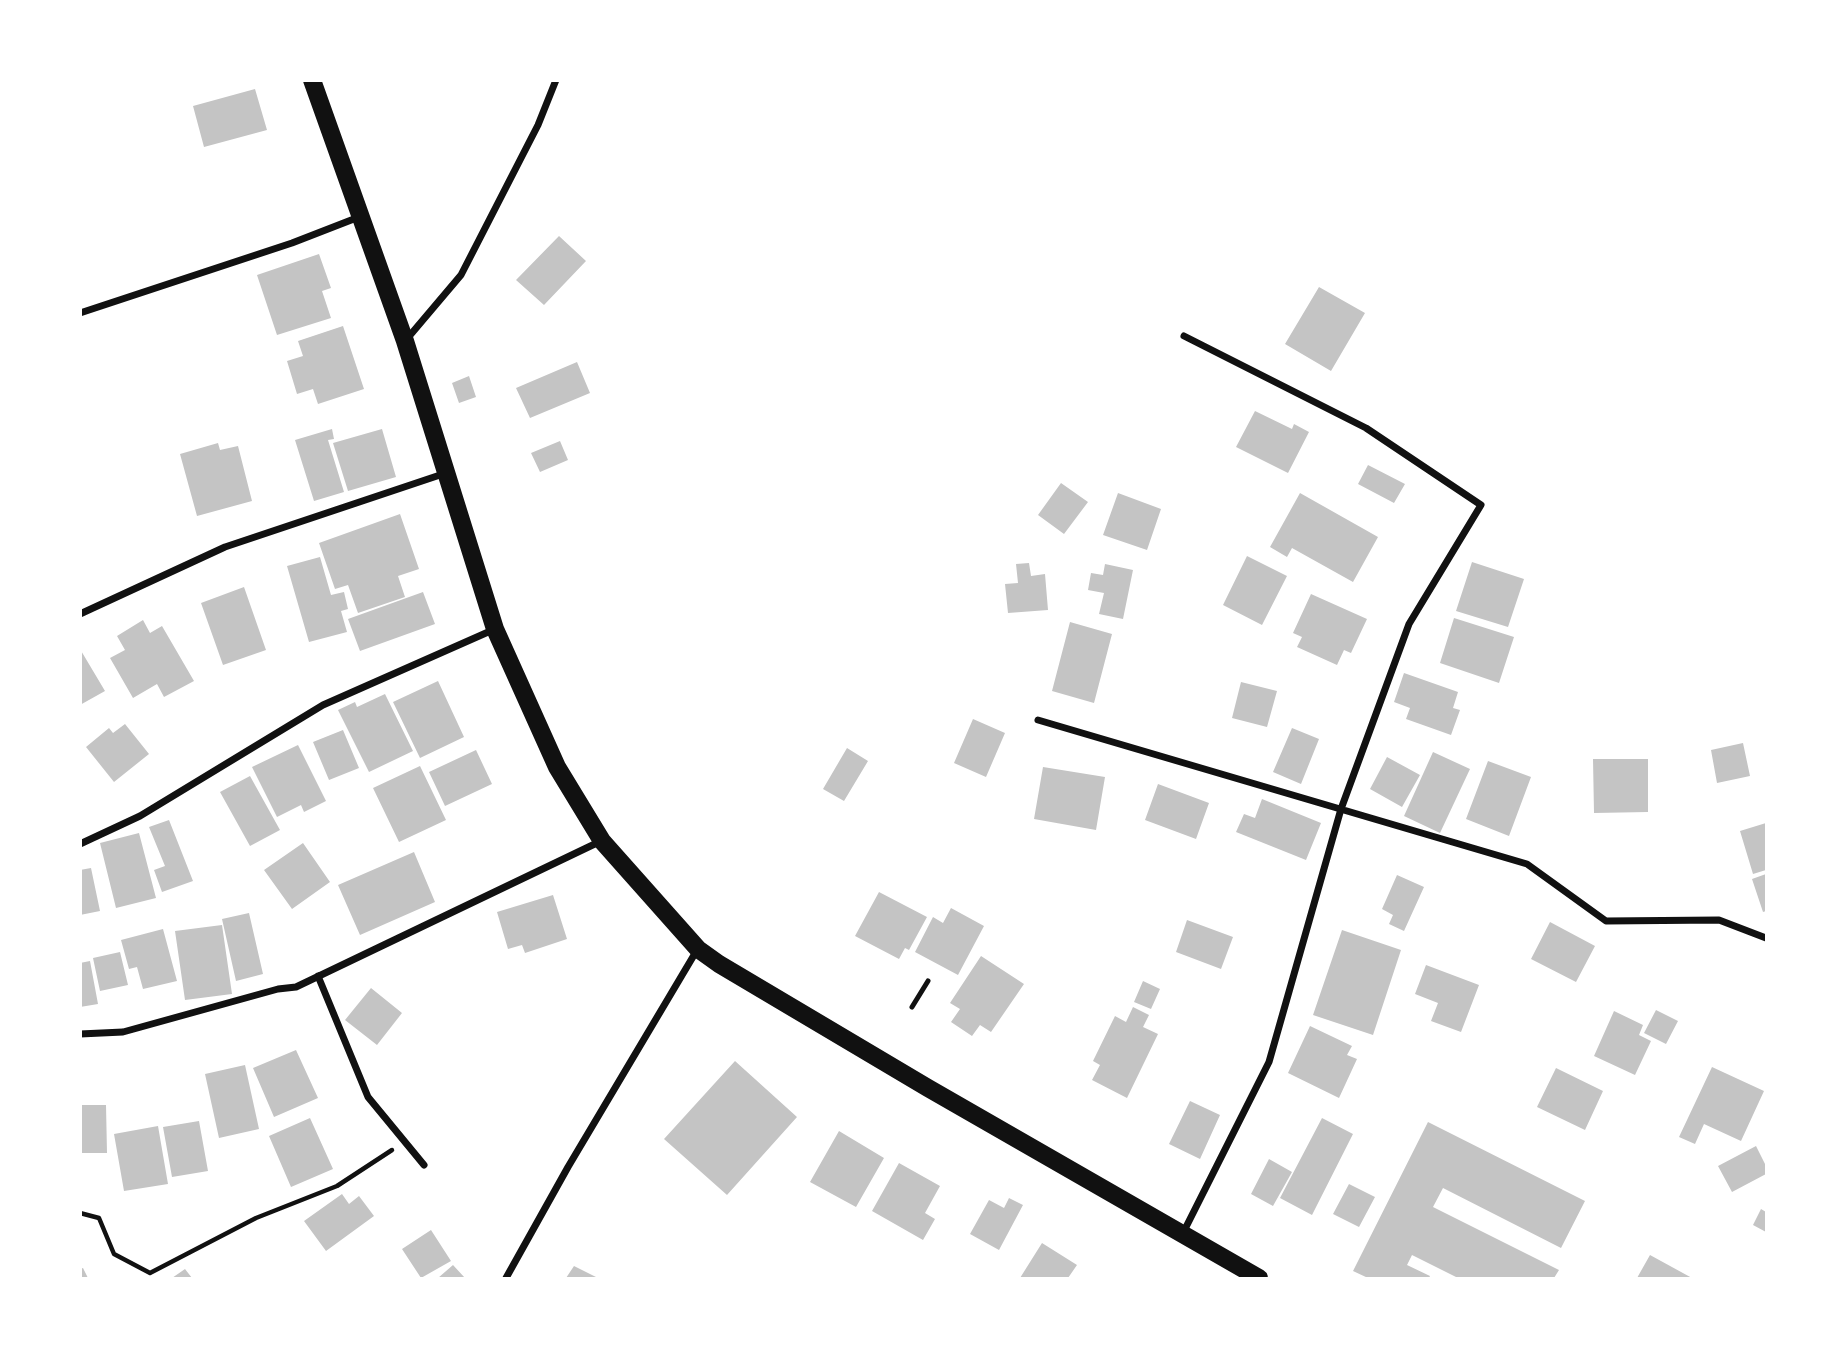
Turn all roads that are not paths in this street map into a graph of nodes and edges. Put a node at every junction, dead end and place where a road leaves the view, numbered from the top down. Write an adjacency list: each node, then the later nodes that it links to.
1 (312, 80): 3 (main road)
2 (556, 80): 6 (street)
3 (360, 217): 4 (street); 6 (main road)
4 (80, 313)
5 (1184, 336): 11 (street)
6 (405, 341): 7 (main road)
7 (446, 473): 8 (street); 9 (main road)
8 (80, 614)
9 (495, 629): 12 (main road); 13 (street)
10 (1038, 720): 11 (street)
11 (1341, 809): 14 (street); 21 (street)
12 (602, 841): 15 (main road); 16 (street)
13 (80, 844)
14 (1766, 938)
15 (698, 949): 21 (main road); 23 (street)
16 (318, 976): 19 (street); 20 (street)
17 (928, 981): 18 (lane)
18 (912, 1007)
19 (80, 1034)
20 (424, 1165)
21 (1182, 1236): 22 (main road)
22 (1248, 1276)
23 (506, 1279)

